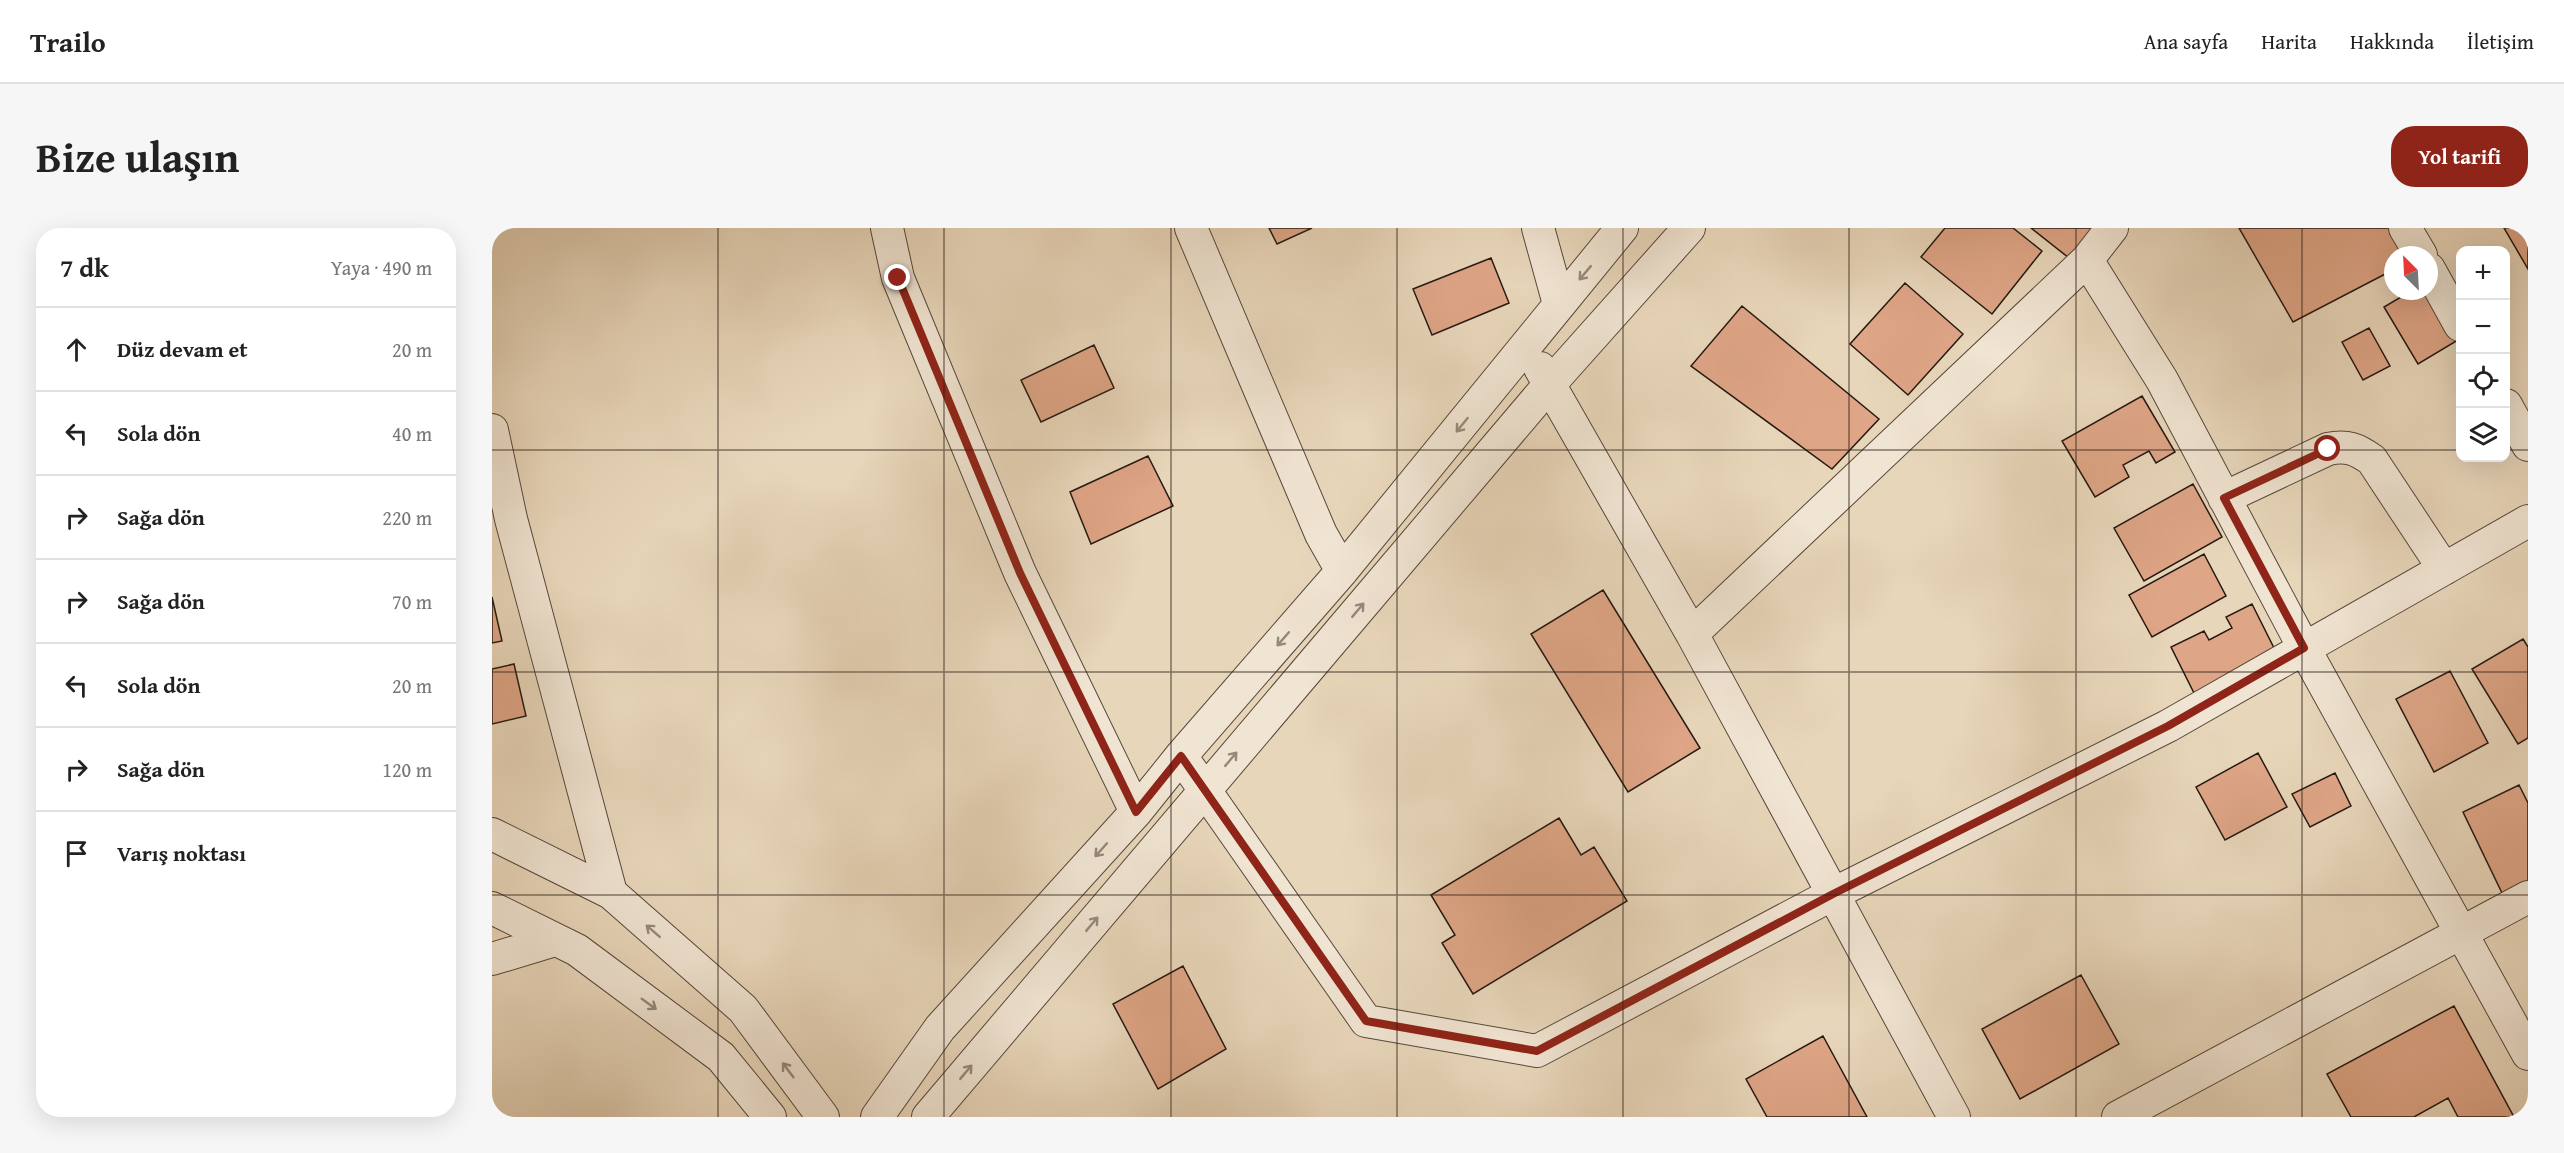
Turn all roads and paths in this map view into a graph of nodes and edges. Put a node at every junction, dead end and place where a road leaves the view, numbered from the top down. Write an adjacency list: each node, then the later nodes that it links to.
1 (887, 228): 26 (street)
2 (1191, 228): 21 (street)
3 (1538, 228): 11 (street)
4 (1622, 228): 11 (street, one-way to 11)
5 (1689, 228): 14 (street)
6 (2112, 228): 9 (street)
7 (2405, 228): 8 (street)
8 (2416, 246)
9 (2086, 260): 18 (street); 22 (street)
10 (2438, 285): 12 (street)
11 (1559, 304): 13 (street)
12 (2456, 318)
13 (1527, 346): 14 (street); 21 (street, one-way to 21)
14 (1549, 385): 22 (street); 25 (street, one-way to 14)
15 (2507, 408): 17 (street)
16 (492, 430): 28 (street)
17 (2528, 444)
18 (2224, 498): 20 (street); 23 (street)
19 (2528, 521): 20 (street)
20 (2444, 569): 23 (street)
21 (1342, 571): 24 (street, one-way to 24)
22 (1692, 634): 29 (street)
23 (2304, 648): 29 (street); 32 (street)
24 (1181, 756): 25 (street); 26 (street)
25 (1205, 790): 29 (street); 39 (street, one-way to 25)
26 (1136, 812): 38 (street, one-way to 38)
27 (492, 834): 28 (street)
28 (611, 893): 37 (street, one-way to 28)
29 (1833, 894): 40 (street)
30 (2528, 897): 32 (street)
31 (492, 908): 33 (street)
32 (2460, 932): 35 (street); 41 (street)
33 (555, 940): 34 (street); 36 (street, one-way to 36)
34 (492, 959)
35 (2528, 1054)
36 (770, 1117)
37 (823, 1117)
38 (877, 1117)
39 (928, 1117)
40 (1954, 1117)
41 (2118, 1117)

